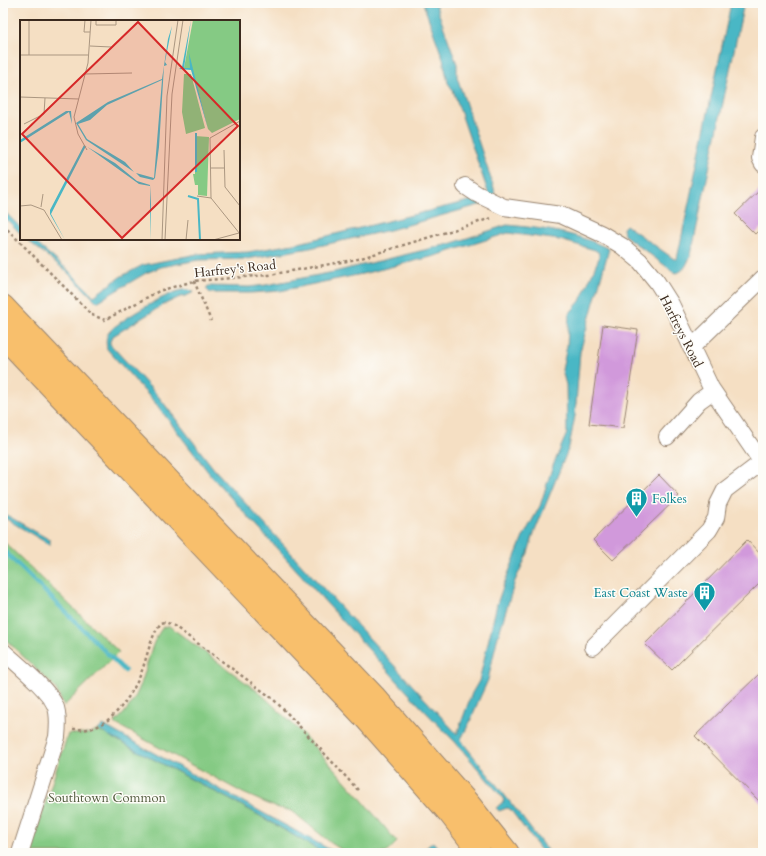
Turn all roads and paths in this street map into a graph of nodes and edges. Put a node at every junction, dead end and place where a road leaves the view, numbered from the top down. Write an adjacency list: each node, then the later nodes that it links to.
1 (763, 136): 2 (street)
2 (763, 164)
3 (471, 190): 4 (street, Harfreys Road)
4 (500, 206): 7 (path, Harfrey's Road); 11 (street, Harfreys Road)
5 (3, 226): 7 (path, Harfrey's Road)
6 (763, 278): 11 (street)
7 (194, 281): 9 (path)
8 (3, 306): 21 (highway)
9 (211, 321)
10 (3, 336): 20 (highway)
11 (691, 348): 12 (street, Harfreys Road)
12 (713, 391): 13 (street); 14 (street, Harfreys Road)
13 (666, 437)
14 (762, 463): 15 (street)
15 (593, 647)
16 (3, 651): 17 (street)
17 (58, 729): 18 (path); 19 (street)
18 (358, 790)
19 (20, 853)
20 (480, 853)
21 (508, 853)

